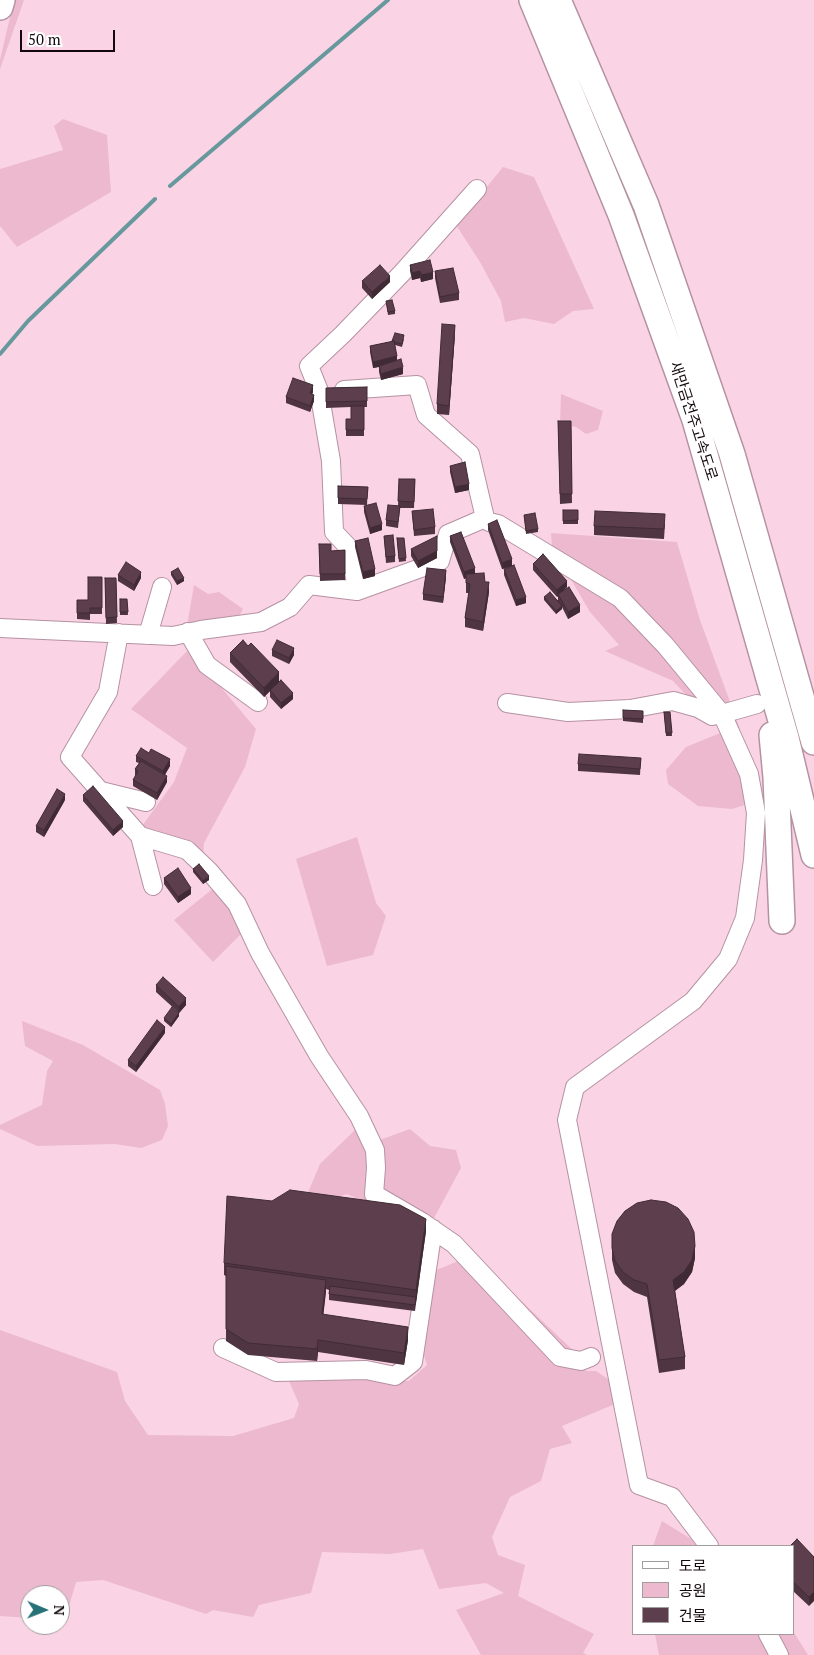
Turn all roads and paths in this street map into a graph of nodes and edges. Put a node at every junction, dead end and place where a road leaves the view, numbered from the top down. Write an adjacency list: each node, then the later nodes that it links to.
1 (2, 0): 4 (highway)
2 (558, 0): 19 (highway, 새만금전주고속도로)
3 (533, 2): 14 (highway, 새만금전주고속도로)
4 (0, 7)
5 (477, 190): 6 (street)
6 (319, 391): 7 (street); 9 (street)
7 (484, 518): 9 (street); 18 (street)
8 (162, 587): 13 (street)
9 (357, 591): 11 (street)
10 (0, 628): 12 (street)
11 (188, 632): 13 (street); 15 (street)
12 (119, 633): 13 (street); 20 (street)
13 (148, 635)
14 (765, 666): 23 (highway, 새만금전주고속도로); 25 (highway)
15 (258, 702)
16 (507, 703): 18 (street)
17 (757, 704): 18 (street)
18 (722, 714): 29 (street)
19 (814, 742)
20 (102, 791): 21 (street); 22 (street)
21 (146, 802)
22 (140, 836): 24 (street); 26 (street)
23 (814, 856)
24 (153, 886)
25 (782, 921)
26 (433, 1229): 27 (street); 28 (street)
27 (223, 1348)
28 (591, 1357)
29 (708, 1545)
30 (769, 1635): 31 (street)
31 (779, 1655)

